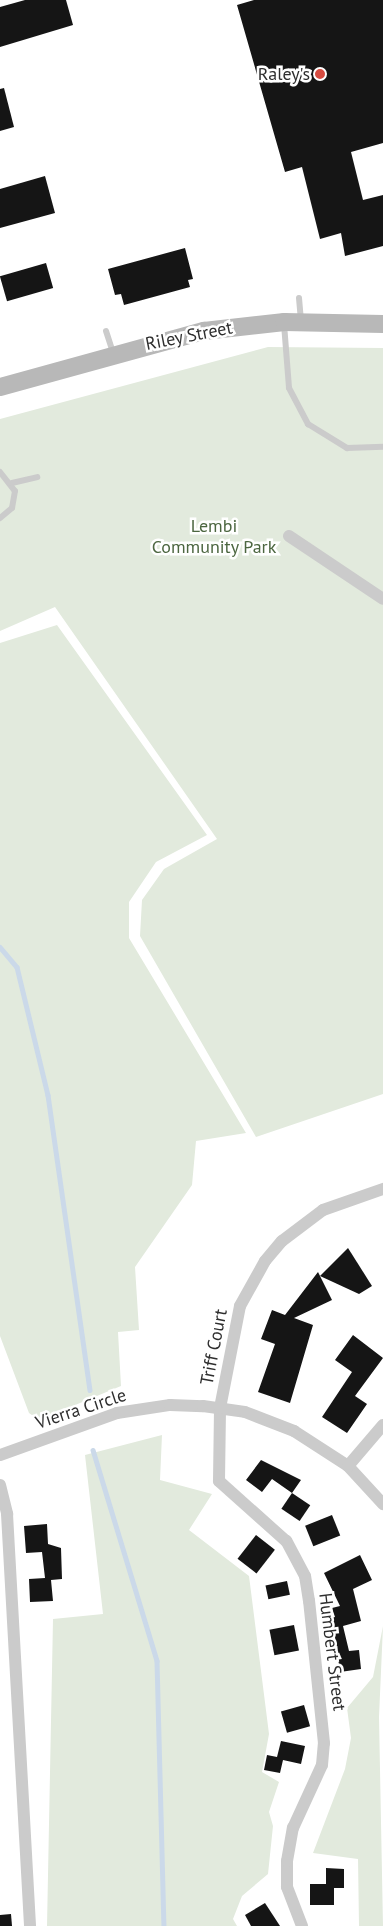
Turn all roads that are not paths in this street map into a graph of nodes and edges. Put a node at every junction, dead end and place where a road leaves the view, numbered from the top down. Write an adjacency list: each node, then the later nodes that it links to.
1 (299, 298): 2 (lane)
2 (293, 322): 3 (main road, Riley Street); 5 (main road, Riley Street); 7 (lane)
3 (383, 324)
4 (106, 331): 5 (lane)
5 (112, 353): 6 (main road, Riley Street)
6 (0, 387)
7 (383, 447)
8 (0, 472): 10 (lane)
9 (37, 477): 10 (lane)
10 (12, 483): 11 (lane)
11 (0, 518)
12 (289, 536): 13 (street)
13 (383, 600)
14 (383, 1189): 15 (street, Triff Court)
15 (220, 1408): 17 (street, Vierra Circle); 18 (street, Vierra Circle); 23 (street, Humbert Street)
16 (383, 1425): 18 (street)
17 (0, 1455)
18 (348, 1466): 20 (street, Vierra Circle)
19 (0, 1485): 21 (street)
20 (383, 1504)
21 (4, 1556): 22 (street)
22 (30, 1926)
23 (302, 1926)

